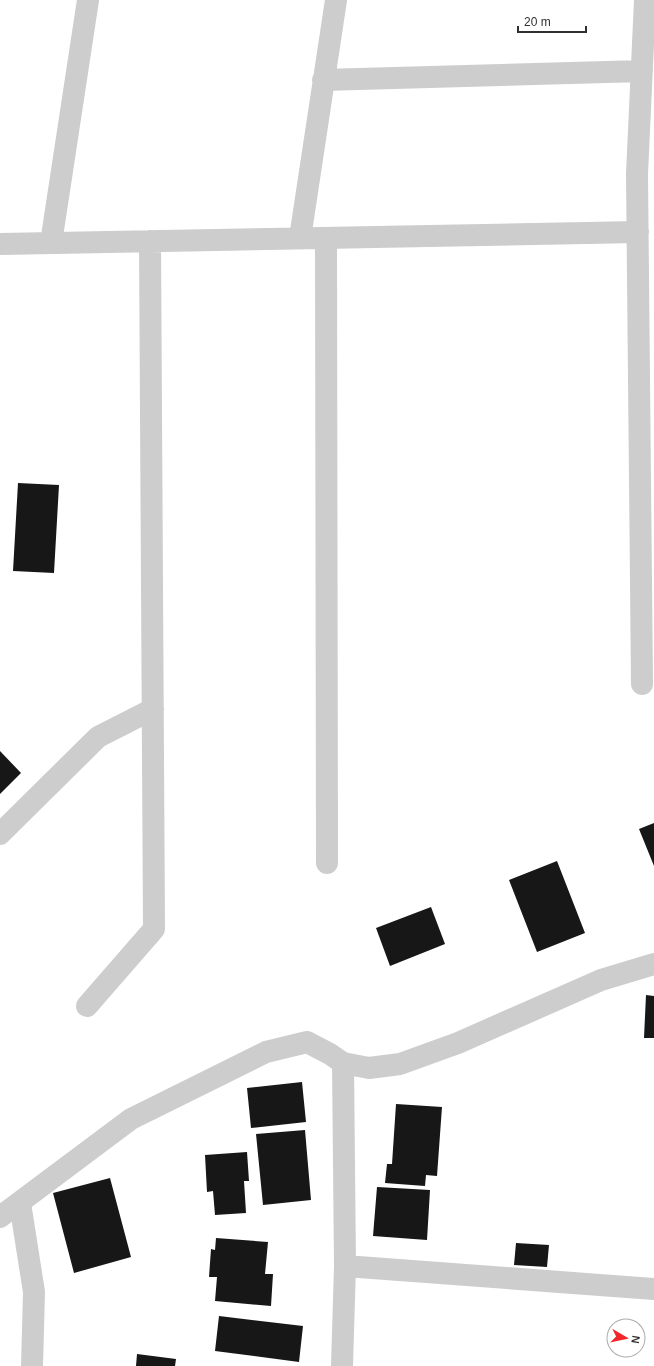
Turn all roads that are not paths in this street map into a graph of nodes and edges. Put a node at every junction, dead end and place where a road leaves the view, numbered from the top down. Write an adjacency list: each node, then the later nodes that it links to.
1 (88, 0): 10 (street)
2 (336, 0): 5 (street)
3 (645, 0): 4 (street)
4 (642, 71): 5 (street); 6 (street)
5 (323, 80): 7 (street)
6 (638, 232): 8 (street); 12 (street)
7 (300, 238): 8 (street); 9 (street)
8 (326, 238): 15 (street)
9 (150, 241): 10 (street); 13 (street)
10 (50, 243): 11 (street)
11 (0, 244)
12 (642, 684)
13 (152, 710): 14 (street); 17 (street)
14 (0, 834)
15 (327, 863)
16 (654, 964): 19 (street)
17 (87, 1006)
18 (343, 1063): 19 (street); 20 (street); 21 (street)
19 (369, 1068): 20 (street)
20 (344, 1092): 23 (street)
21 (20, 1203): 22 (street); 25 (street)
22 (0, 1217)
23 (345, 1266): 24 (street); 26 (street)
24 (654, 1289)
25 (32, 1366)
26 (342, 1366)

